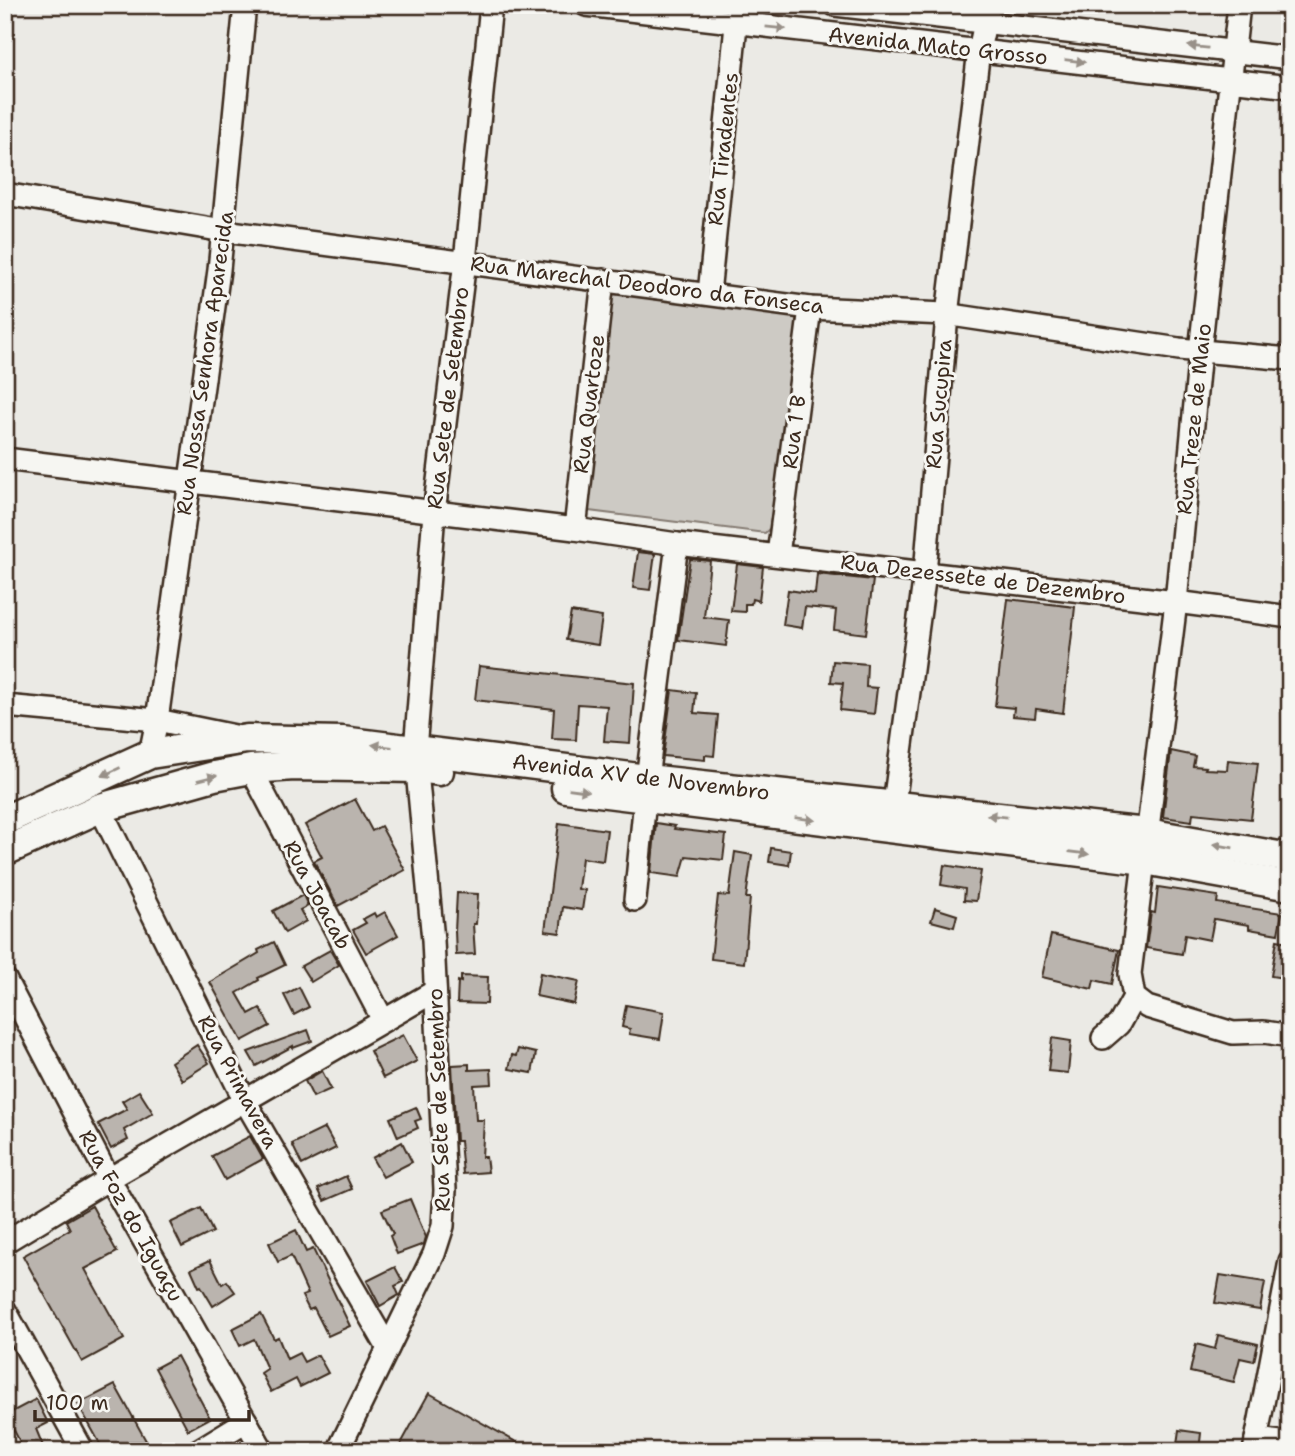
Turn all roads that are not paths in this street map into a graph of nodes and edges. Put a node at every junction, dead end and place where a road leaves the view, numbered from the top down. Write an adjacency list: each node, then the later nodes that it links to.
1 (245, 5): 14 (street, Rua Nossa Senhora Aparecida)
2 (491, 5): 15 (street, Rua Sete de Setembro)
3 (586, 5): 6 (street, Avenida Mato Grosso)
4 (835, 5): 7 (street, Avenida Mato Grosso)
5 (1239, 5): 9 (street, Rua Treze de Maio)
6 (737, 15): 8 (street, Avenida Mato Grosso, one-way to 8); 17 (street, Rua Tiradentes)
7 (988, 15): 8 (street, Rua Sucupira); 9 (street, Avenida Mato Grosso, one-way to 7)
8 (979, 50): 11 (street, Avenida Mato Grosso, one-way to 11); 19 (street, Rua Sucupira)
9 (1234, 51): 10 (street, Avenida Mato Grosso); 11 (street, Rua Treze de Maio)
10 (1290, 58)
11 (1231, 80): 12 (street, Avenida Mato Grosso); 20 (street, Rua Treze de Maio)
12 (1290, 87)
13 (5, 194): 14 (street, Rua Marechal Deodoro da Fonseca)
14 (223, 231): 15 (street, Rua Marechal Deodoro da Fonseca); 23 (street, Rua Nossa Senhora Aparecida)
15 (465, 261): 16 (street, Rua Marechal Deodoro da Fonseca); 24 (street, Rua Sete de Setembro)
16 (603, 280): 17 (street, Rua Marechal Deodoro da Fonseca); 25 (street, Rua Quartoze)
17 (709, 293): 18 (street, Rua Marechal Deodoro da Fonseca)
18 (810, 308): 19 (street, Rua Marechal Deodoro da Fonseca); 27 (street, Rua 1 B)
19 (947, 314): 20 (street, Rua Marechal Deodoro da Fonseca); 28 (street, Rua Sucupira)
20 (1200, 351): 21 (street, Rua Marechal Deodoro da Fonseca); 29 (street, Rua Treze de Maio)
21 (1290, 359)
22 (5, 460): 23 (street, Rua Dezessete de Dezembro)
23 (188, 482): 24 (street, Rua Dezessete de Dezembro); 32 (street, Rua Nossa Senhora Aparecida)
24 (434, 513): 25 (street, Rua Dezessete de Dezembro); 35 (street, Rua Sete de Setembro)
25 (575, 529): 26 (street, Rua Dezessete de Dezembro)
26 (677, 544): 27 (street, Rua Dezessete de Dezembro); 37 (street)
27 (778, 555): 28 (street, Rua Dezessete de Dezembro)
28 (925, 573): 29 (street, Rua Dezessete de Dezembro); 39 (street, Rua Sucupira)
29 (1176, 602): 30 (street, Rua Dezessete de Dezembro); 41 (street, Rua Treze de Maio)
30 (1290, 617)
31 (5, 706): 32 (street)
32 (157, 720): 33 (street); 34 (street, Rua Nossa Senhora Aparecida)
33 (247, 739): 34 (main road, Avenida XV de Novembro); 35 (main road, Avenida XV de Novembro, one-way to 33)
34 (150, 754): 40 (main road, Avenida XV de Novembro, one-way to 40)
35 (416, 759): 36 (main road, Avenida XV de Novembro); 37 (main road, Avenida XV de Novembro); 48 (street, Rua Sete de Setembro)
36 (251, 769): 38 (main road, Avenida XV de Novembro, one-way to 36); 50 (street, Rua Joacab)
37 (646, 789): 39 (main road, Avenida XV de Novembro); 46 (street)
38 (100, 808): 42 (main road, Avenida XV de Novembro); 53 (street, Rua Primavera)
39 (893, 817): 41 (main road, Avenida XV de Novembro, one-way to 39); 44 (main road, Avenida XV de Novembro, one-way to 44)
40 (5, 820)
41 (1147, 832): 43 (main road, Avenida XV de Novembro, one-way to 41); 44 (street, Rua Treze de Maio)
42 (5, 851)
43 (1290, 858)
44 (1145, 860): 45 (main road, Avenida XV de Novembro); 49 (street, Rua Treze de Maio)
45 (1290, 886)
46 (635, 900)
47 (5, 979): 54 (street, Rua Foz do Iguaçu)
48 (435, 991): 50 (street); 59 (street, Rua Sete de Setembro)
49 (1134, 997): 51 (street); 52 (street)
50 (383, 1020): 53 (street)
51 (1290, 1036)
52 (1103, 1038)
53 (246, 1101): 54 (street); 59 (street, Rua Primavera)
54 (109, 1179): 55 (street); 60 (street, Rua Foz do Iguaçu)
55 (5, 1242)
56 (1290, 1261): 57 (street)
57 (1285, 1306): 62 (street)
58 (5, 1310): 63 (street)
59 (388, 1348): 66 (street, Rua Sete de Setembro)
60 (246, 1421): 64 (street); 65 (street, Rua Foz do Iguaçu)
61 (1290, 1443): 62 (street)
62 (1255, 1445)
63 (83, 1451)
64 (197, 1451)
65 (262, 1451)
66 (338, 1451)

